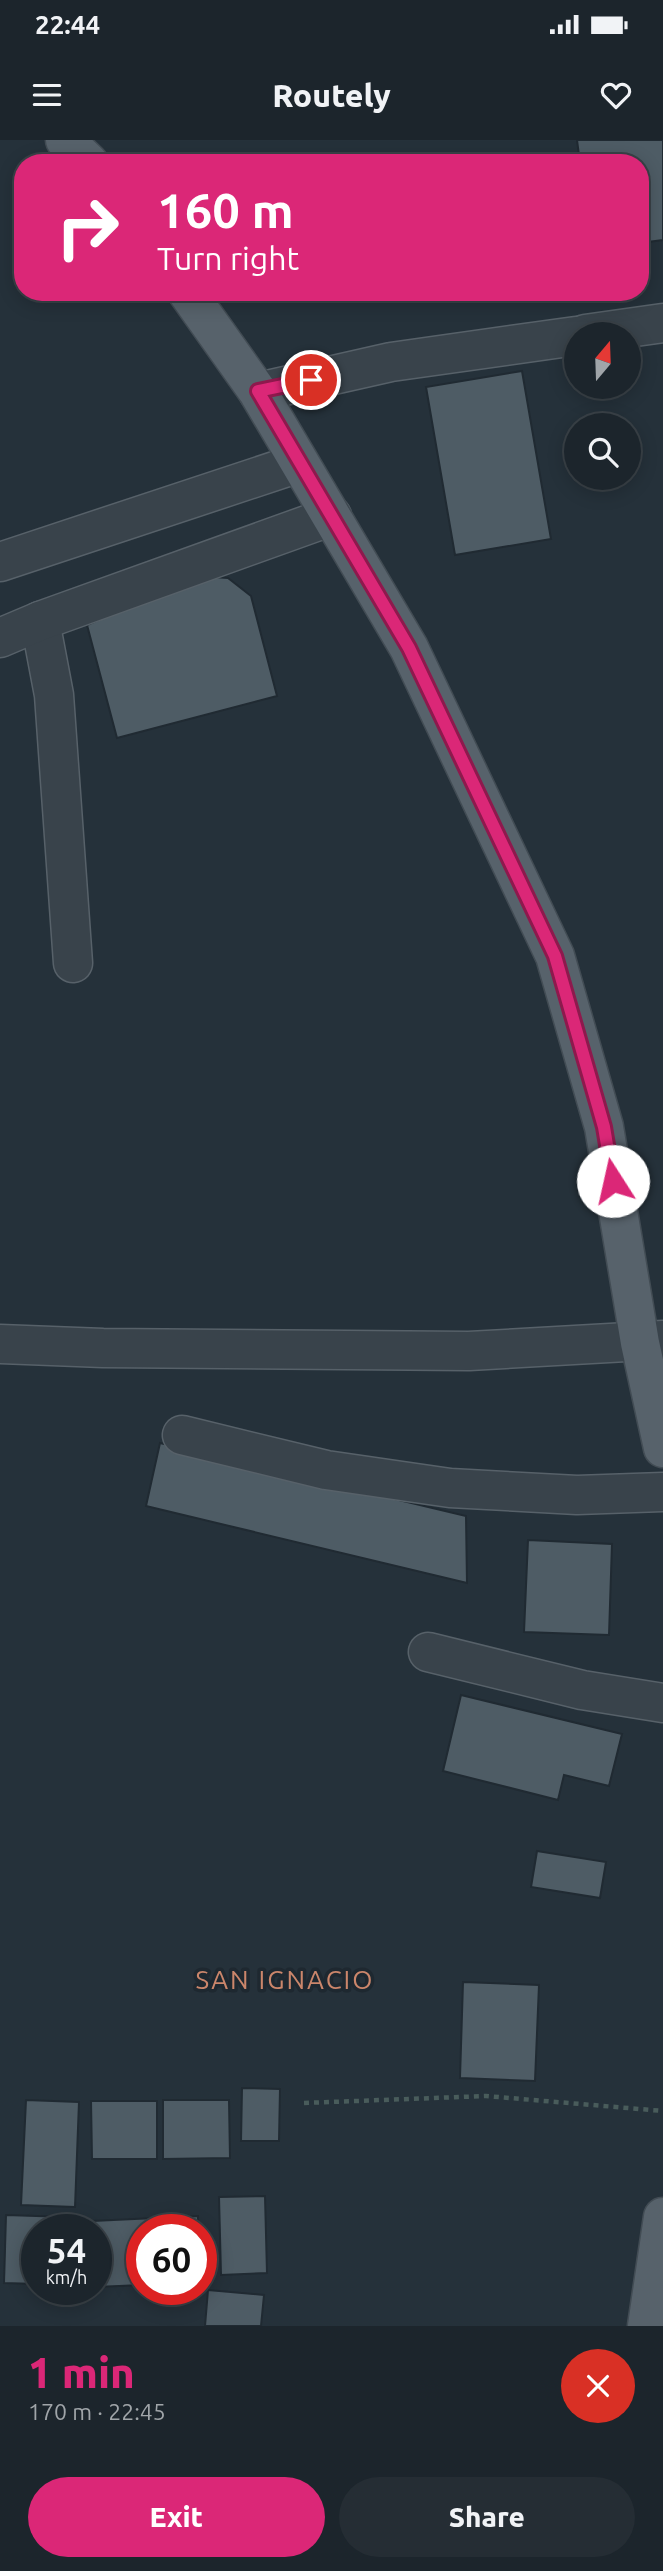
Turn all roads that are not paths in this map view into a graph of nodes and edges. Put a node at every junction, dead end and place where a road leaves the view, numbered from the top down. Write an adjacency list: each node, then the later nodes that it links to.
1 (65, 140): 2 (main road)
2 (80, 154)
3 (193, 301): 7 (main road)
4 (663, 323): 5 (street)
5 (641, 326)
6 (564, 337): 7 (street)
7 (258, 391): 8 (main road)
8 (299, 463): 9 (main road); 10 (street)
9 (332, 516): 11 (street); 14 (main road)
10 (0, 562)
11 (40, 621): 12 (street); 13 (street)
12 (0, 638)
13 (73, 963)
14 (652, 1342): 15 (street); 17 (main road)
15 (0, 1344)
16 (181, 1435): 18 (street)
17 (663, 1448)
18 (663, 1492)
19 (428, 1652): 20 (street)
20 (663, 1703)
21 (663, 2217): 22 (main road)
22 (647, 2326)

